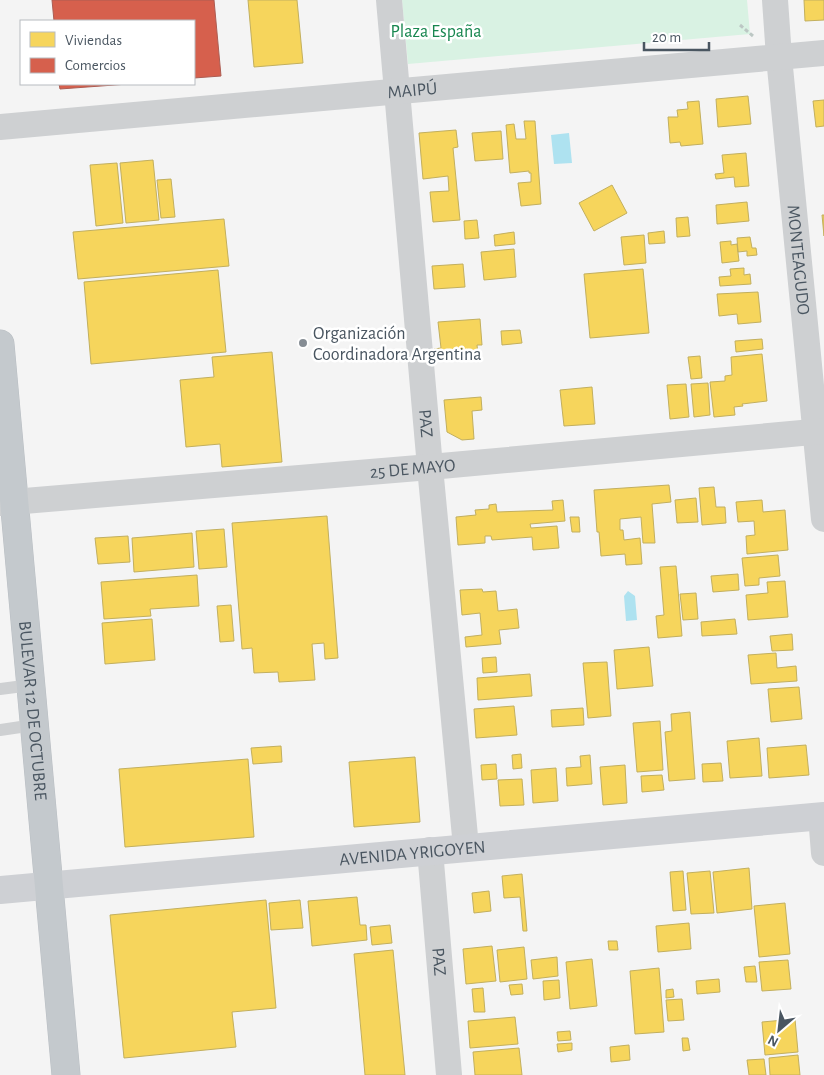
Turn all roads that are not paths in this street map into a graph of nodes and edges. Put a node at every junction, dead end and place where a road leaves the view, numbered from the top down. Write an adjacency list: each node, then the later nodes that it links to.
1 (389, 0): 5 (street, PAZ)
2 (775, 0): 4 (street, MONTEAGUDO)
3 (824, 53): 4 (street, MAIPÚ)
4 (779, 57): 5 (street, MAIPÚ); 8 (street, MONTEAGUDO)
5 (398, 92): 6 (street, MAIPÚ); 9 (street, PAZ)
6 (0, 127)
7 (0, 344): 10 (highway, BULEVAR 12 DE OCTUBRE)
8 (820, 432): 9 (street, 25 DE MAYO); 11 (street, MONTEAGUDO)
9 (430, 467): 10 (street, 25 DE MAYO); 17 (street, PAZ)
10 (7, 503): 12 (highway, BULEVAR 12 DE OCTUBRE)
11 (824, 519)
12 (31, 685): 13 (lane); 14 (highway, BULEVAR 12 DE OCTUBRE)
13 (0, 688)
14 (34, 726): 15 (lane); 20 (highway, BULEVAR 12 DE OCTUBRE)
15 (0, 730)
16 (822, 816): 17 (main road, AVENIDA YRIGOYEN); 19 (street)
17 (466, 847): 18 (main road, AVENIDA YRIGOYEN)
18 (430, 850): 20 (main road, AVENIDA YRIGOYEN); 23 (street, PAZ)
19 (824, 853)
20 (49, 885): 21 (main road, AVENIDA YRIGOYEN); 22 (highway, BULEVAR 12 DE OCTUBRE)
21 (0, 890)
22 (66, 1075)
23 (448, 1075)

